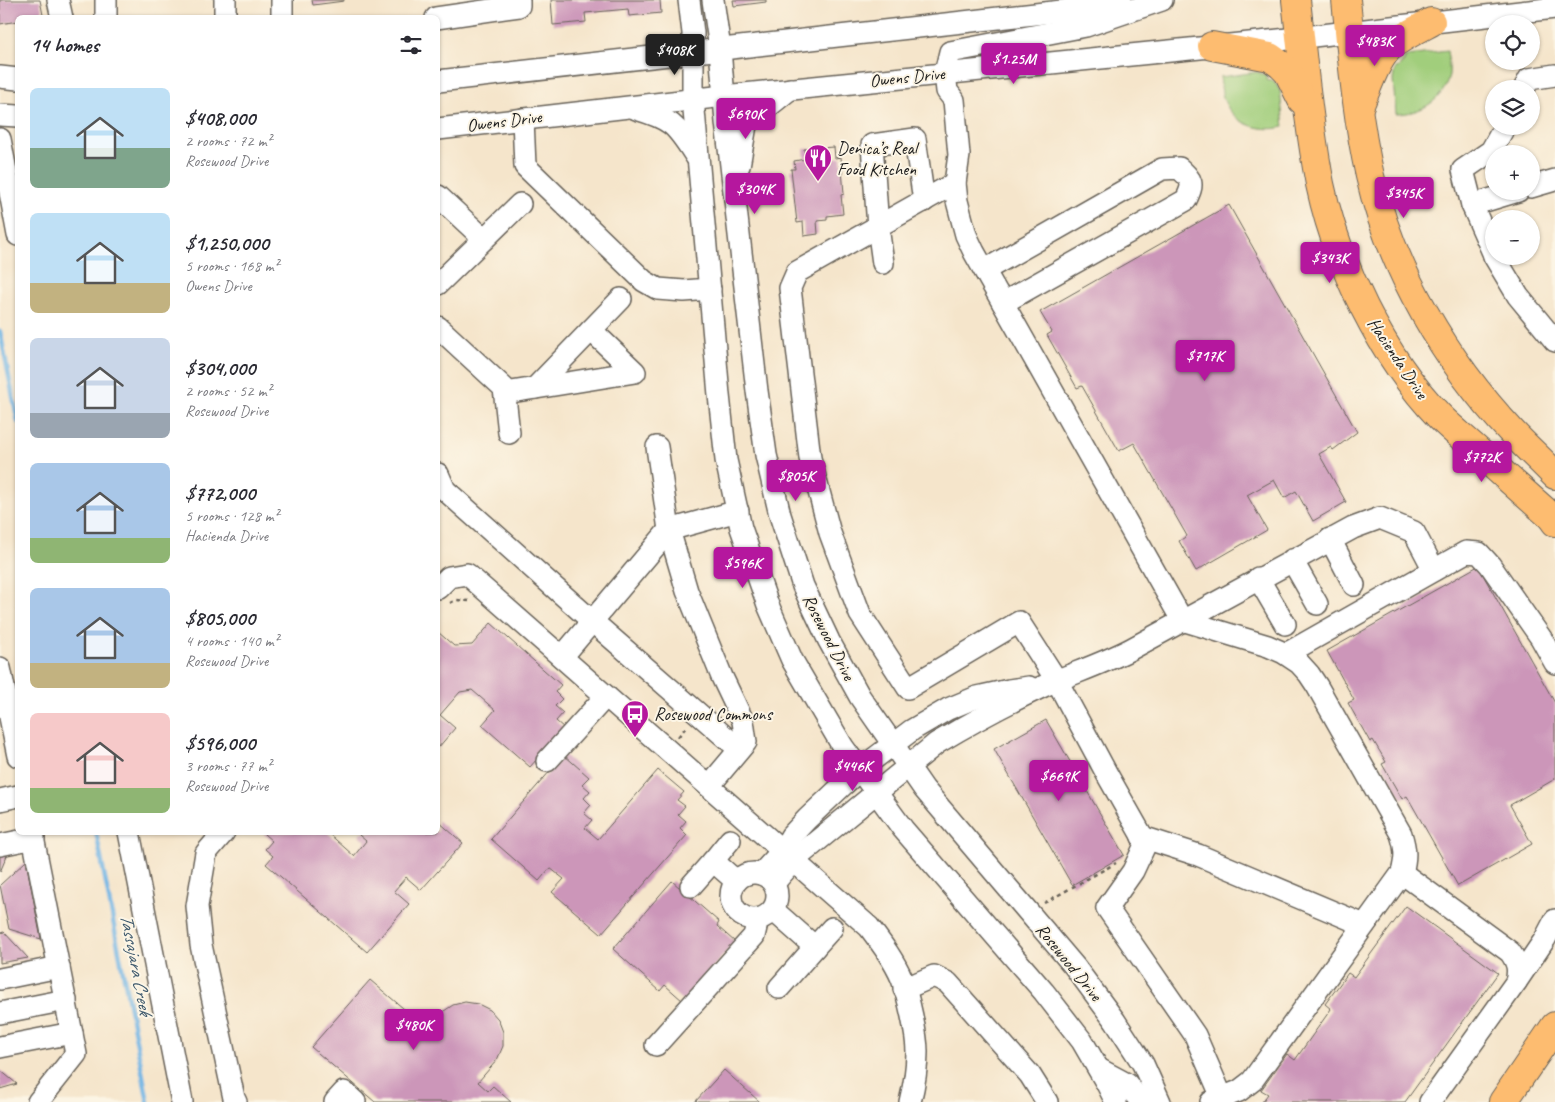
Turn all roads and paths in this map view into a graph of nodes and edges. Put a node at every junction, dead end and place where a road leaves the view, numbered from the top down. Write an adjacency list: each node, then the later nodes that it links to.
1 (58, 0): 12 (street)
2 (106, 0): 13 (street)
3 (225, 0): 14 (street)
4 (282, 0): 15 (street)
5 (519, 0): 16 (street)
6 (690, 0): 22 (street)
7 (713, 0): 21 (street, Rosewood Drive)
8 (1163, 0): 21 (street); 28 (street)
9 (1296, 0): 19 (main road, Hacienda Drive)
10 (1346, 0): 18 (main road)
11 (1555, 8): 17 (street, Owens Drive)
12 (61, 15)
13 (106, 15)
14 (225, 15)
15 (282, 15)
16 (440, 17)
17 (1431, 22): 18 (street, Owens Drive); 33 (main road)
18 (1349, 32): 19 (street, Owens Drive); 33 (main road)
19 (1300, 38): 20 (street, Owens Drive); 35 (main road, Hacienda Drive)
20 (1212, 46): 28 (street, Owens Drive); 35 (main road)
21 (720, 49): 22 (street); 30 (street, Rosewood Drive)
22 (693, 52): 27 (street); 31 (street)
23 (1555, 75): 26 (street)
24 (0, 77): 25 (street)
25 (15, 79)
26 (1528, 80)
27 (440, 81)
28 (946, 82): 29 (street, Owens Drive); 43 (street)
29 (790, 89): 30 (street, Owens Drive); 45 (street)
30 (724, 96): 31 (street, Owens Drive); 45 (street, Rosewood Drive)
31 (694, 99): 32 (street, Owens Drive); 41 (street)
32 (628, 107): 37 (street, Owens Drive); 41 (street)
33 (1359, 108): 69 (main road)
34 (0, 115): 36 (street)
35 (1309, 115): 72 (main road, Hacienda Drive)
36 (15, 116)
37 (523, 119): 38 (street, Owens Drive); 59 (street)
38 (440, 129)
39 (1499, 135): 50 (street)
40 (0, 139): 51 (street)
41 (699, 161): 59 (street)
42 (1555, 180): 44 (street)
43 (956, 183): 48 (street); 57 (street)
44 (1540, 184)
45 (734, 188): 91 (street, Rosewood Drive)
46 (440, 198): 54 (street)
47 (1488, 200): 50 (street)
48 (924, 201): 52 (street); 52 (street)
49 (520, 204): 54 (street)
50 (1472, 205): 53 (street)
51 (15, 219)
52 (878, 227): 55 (street); 88 (street)
53 (1485, 235)
54 (484, 239): 58 (street)
55 (883, 263)
56 (1499, 265): 64 (street)
57 (985, 270): 61 (street); 61 (street)
58 (440, 282)
59 (710, 289): 71 (street)
60 (621, 298): 63 (street)
61 (1003, 303): 81 (street)
62 (440, 329): 66 (street)
63 (591, 330): 65 (street); 65 (street)
64 (1555, 341)
65 (536, 388): 66 (street)
66 (504, 393): 67 (street)
67 (509, 433)
68 (657, 447): 73 (street)
69 (1555, 475)
70 (440, 479): 82 (street)
71 (738, 511): 73 (street); 95 (street)
72 (1555, 521)
73 (669, 530): 82 (street); 92 (street)
74 (1330, 539): 75 (street); 76 (street); 78 (street)
75 (1292, 560): 77 (street); 80 (street)
76 (1434, 570): 84 (street); 86 (street)
77 (1258, 578): 81 (street); 83 (street)
78 (1354, 585)
79 (440, 586): 85 (street)
80 (1317, 604)
81 (1182, 620): 84 (street); 88 (street)
82 (592, 621): 85 (street); 92 (street)
83 (1285, 624)
84 (1286, 654): 109 (street)
85 (562, 657): 89 (street)
86 (1555, 663)
87 (0, 668): 90 (street)
88 (1052, 683): 91 (street); 94 (street); 103 (street)
89 (606, 696): 93 (street); 96 (street)
90 (15, 741)
91 (893, 744): 94 (street, Rosewood Drive); 95 (street)
92 (740, 749): 96 (street)
93 (548, 761)
94 (908, 766): 97 (street); 113 (street, Rosewood Drive)
95 (860, 770): 97 (street); 106 (street)
96 (709, 786): 106 (street)
97 (875, 792): 106 (street); 130 (street)
98 (15, 797): 99 (street)
99 (0, 800)
100 (33, 835): 105 (street); 119 (street)
101 (130, 835): 133 (street)
102 (219, 835): 134 (street)
103 (1142, 836): 116 (street); 131 (street)
104 (730, 840): 107 (street)
105 (0, 845)
106 (788, 855): 110 (street); 123 (street)
107 (713, 861): 111 (street); 112 (street)
108 (1116, 863): 113 (path)
109 (1402, 873): 116 (street); 121 (street)
110 (767, 878): 111 (street); 114 (street)
111 (736, 881): 114 (street)
112 (691, 886)
113 (1029, 912): 141 (street, Rosewood Drive)
114 (765, 915): 118 (street); 128 (street)
115 (1555, 920): 121 (street)
116 (1364, 926): 131 (street)
117 (832, 928): 118 (street)
118 (815, 948): 122 (street)
119 (59, 967): 120 (street); 124 (street)
120 (0, 979)
121 (1516, 982): 142 (street)
122 (779, 988)
123 (904, 989): 137 (street); 138 (street)
124 (66, 1000): 125 (street); 127 (street)
125 (0, 1013)
126 (1555, 1026): 143 (main road)
127 (72, 1033): 129 (street); 132 (street)
128 (656, 1045)
129 (0, 1047)
130 (1099, 1069): 139 (street); 140 (street)
131 (1219, 1101)
132 (38, 1102)
133 (182, 1102)
134 (236, 1102)
135 (335, 1102): 136 (street)
136 (356, 1102)
137 (910, 1102)
138 (1047, 1102)
139 (1116, 1102)
140 (1142, 1102)
141 (1160, 1102)
142 (1430, 1102)
143 (1503, 1102)

